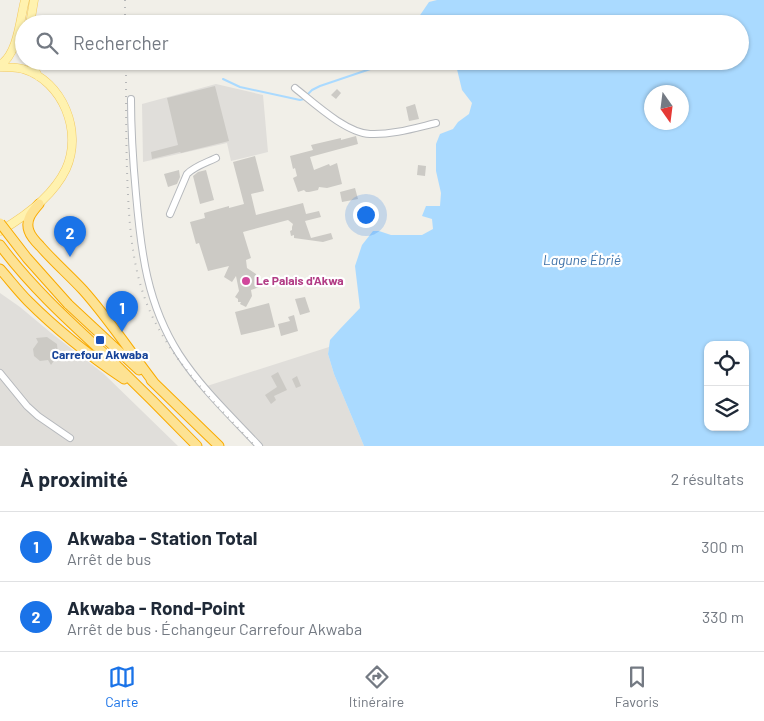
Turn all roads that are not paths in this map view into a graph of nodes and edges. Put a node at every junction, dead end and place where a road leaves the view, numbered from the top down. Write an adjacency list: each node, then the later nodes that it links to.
1 (24, 0): 3 (main road)
2 (34, 0): 4 (main road)
3 (21, 15)
4 (32, 15)
5 (15, 43): 6 (main road)
6 (0, 66): 7 (main road)
7 (15, 69)
8 (23, 70): 10 (main road)
9 (35, 70): 10 (main road)
10 (38, 76): 15 (main road)
11 (295, 88): 13 (street)
12 (130, 99): 27 (street)
13 (436, 124)
14 (216, 158): 16 (street)
15 (39, 204): 18 (main road); 22 (highway)
16 (170, 214)
17 (0, 224): 22 (highway, bridge)
18 (0, 230)
19 (0, 245): 23 (highway)
20 (0, 269): 23 (highway)
21 (0, 373): 24 (street)
22 (155, 384): 26 (highway)
23 (145, 393): 25 (highway)
24 (70, 438)
25 (197, 446)
26 (219, 446)
27 (259, 446)

